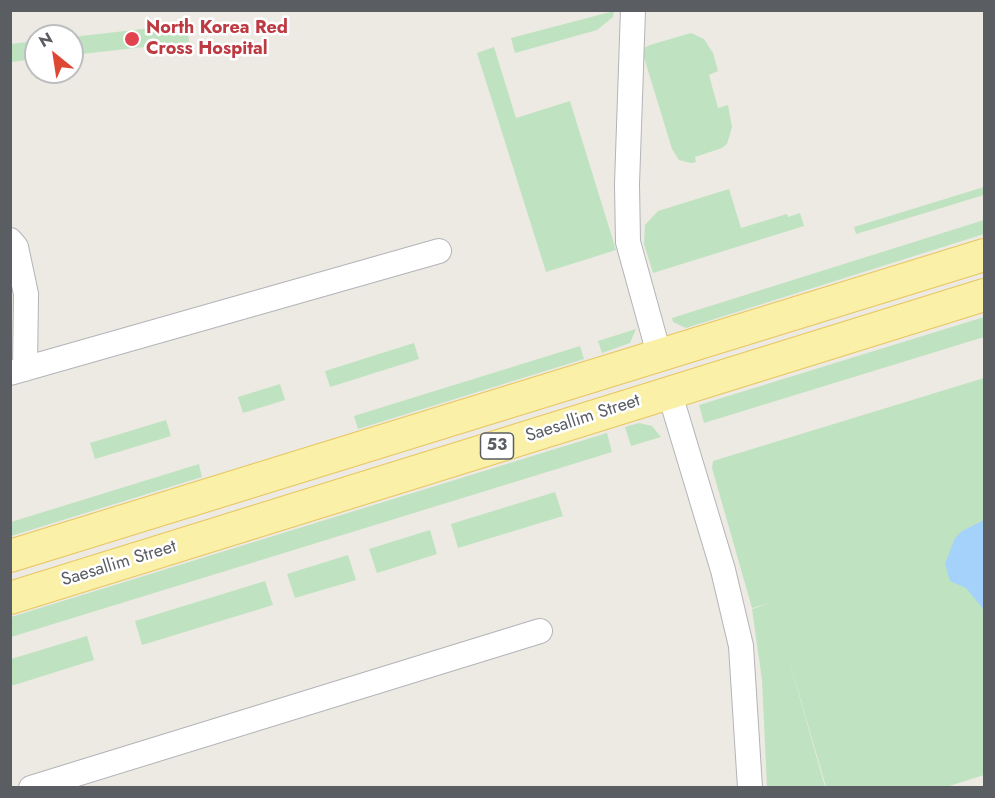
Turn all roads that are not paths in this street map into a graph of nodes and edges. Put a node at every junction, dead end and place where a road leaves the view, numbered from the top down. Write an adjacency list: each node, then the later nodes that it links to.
1 (633, 10): 6 (street)
2 (10, 240): 7 (street)
3 (439, 251): 7 (street)
4 (984, 255): 6 (main road, Saesallim Street / 53)
5 (984, 295): 8 (main road, Saesallim Street / 53)
6 (659, 354): 9 (main road, Saesallim Street / 53)
7 (18, 371)
8 (669, 391): 10 (main road, Saesallim Street / 53); 13 (street)
9 (10, 556)
10 (10, 598)
11 (540, 631): 12 (street)
12 (31, 788)
13 (750, 788)

